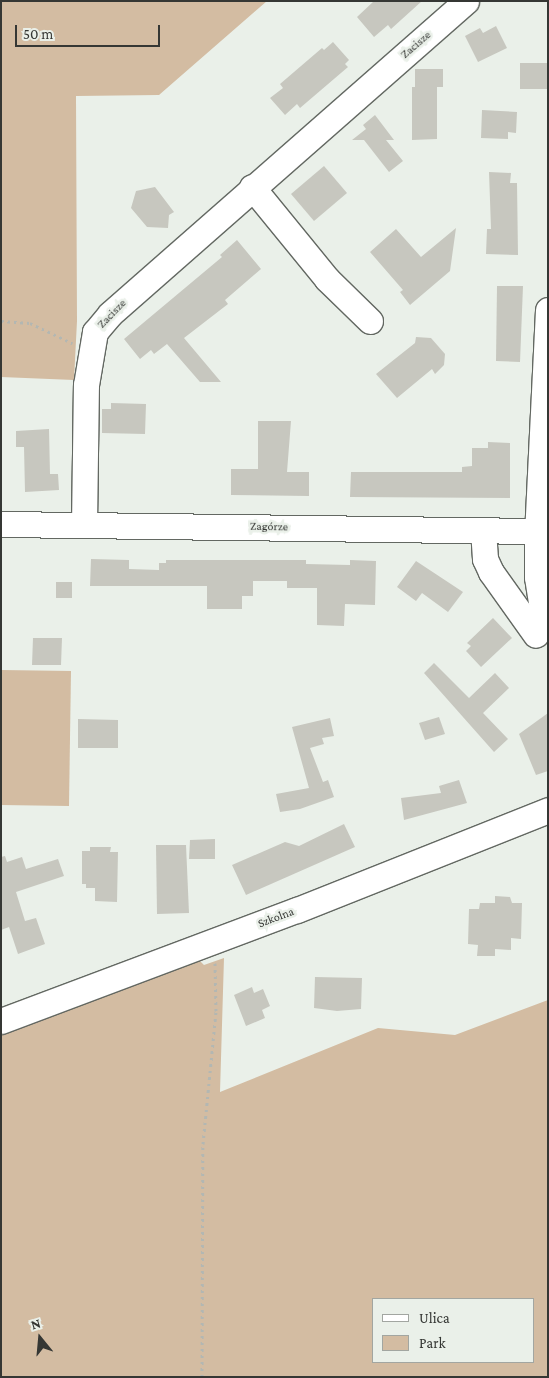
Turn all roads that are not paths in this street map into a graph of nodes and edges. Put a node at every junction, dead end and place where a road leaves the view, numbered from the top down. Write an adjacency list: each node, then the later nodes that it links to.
1 (466, 1): 2 (street, Zacisze)
2 (252, 187): 4 (street); 6 (street, Zacisze)
3 (548, 310): 8 (street)
4 (370, 321)
5 (1, 524): 6 (street, Zagórze)
6 (84, 525): 7 (street, Zagórze)
7 (483, 530): 8 (street, Zagórze); 9 (street)
8 (537, 531): 9 (street)
9 (542, 626)
10 (548, 810): 11 (street, Szkolna)
11 (1, 1021)

